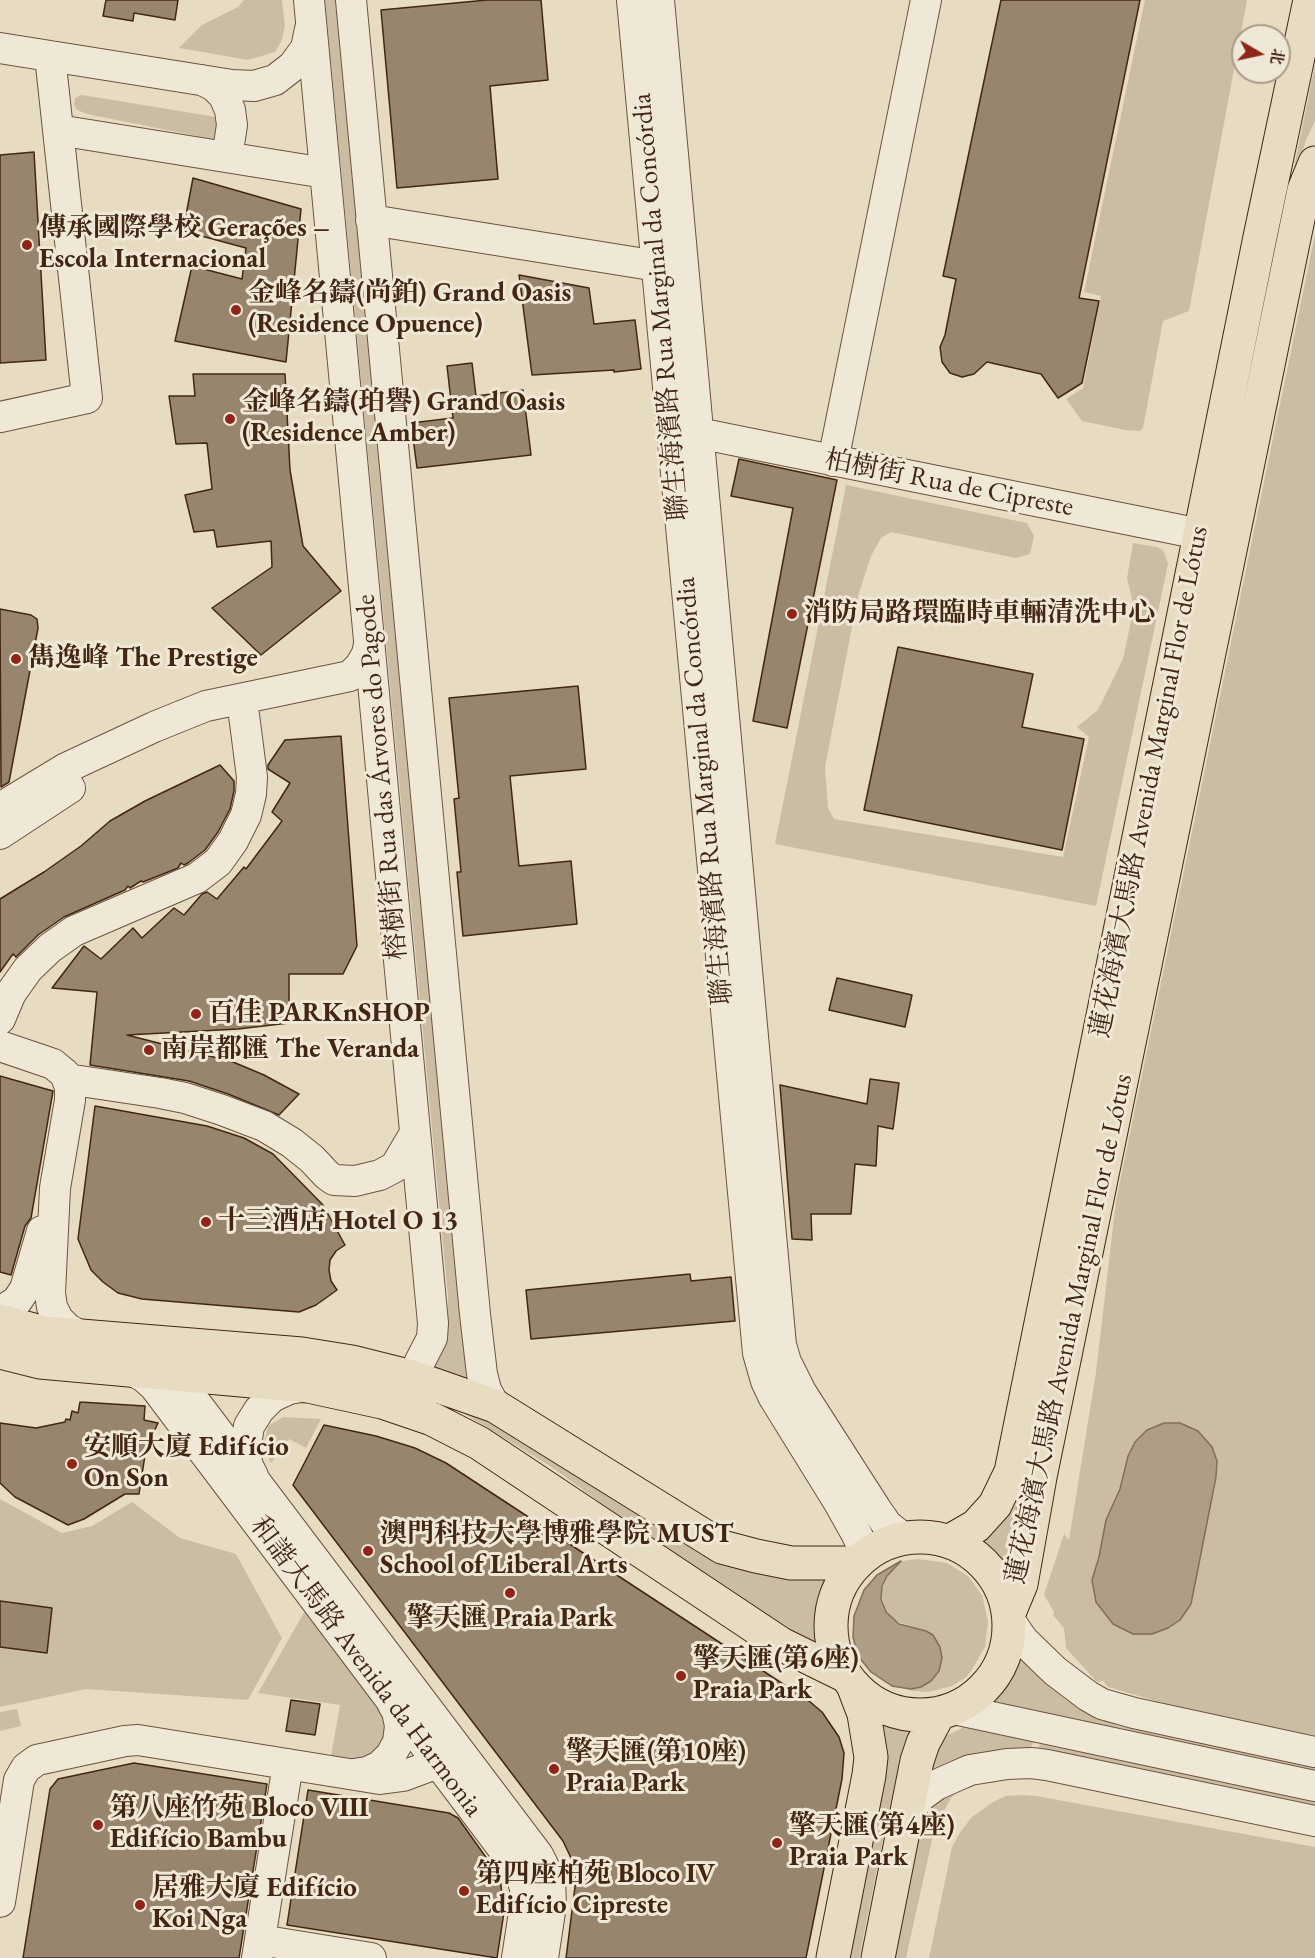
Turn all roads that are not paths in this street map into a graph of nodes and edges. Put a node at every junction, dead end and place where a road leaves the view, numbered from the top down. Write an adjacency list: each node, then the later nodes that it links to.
1 (351, 0): 14 (street, 榕樹街 Rua das Árvores do Pagode)
2 (632, 0): 15 (street, 聯生海濱路 Rua Marginal da Concórdia)
3 (659, 0): 15 (street, 聯生海濱路 Rua Marginal da Concórdia)
4 (926, 0): 18 (street)
5 (1310, 0): 19 (main road, 蓮花海濱大馬路 Avenida Marginal Flor de Lótus)
6 (310, 13): 9 (street); 13 (street, 榕樹街 Rua das Árvores do Pagode)
7 (0, 48): 8 (street)
8 (50, 56): 9 (street); 10 (street)
9 (202, 80): 11 (street)
10 (58, 130): 11 (street); 16 (street)
11 (227, 157): 13 (street)
12 (1315, 163): 46 (main road, 蓮花海濱大馬路 Avenida Marginal Flor de Lótus)
13 (325, 172): 20 (street, 榕樹街 Rua das Árvores do Pagode)
14 (371, 220): 15 (street); 39 (street, 榕樹街 Rua das Árvores do Pagode)
15 (670, 268): 17 (street, 聯生海濱路 Rua Marginal da Concórdia); 45 (street, 聯生海濱路 Rua Marginal da Concórdia)
16 (0, 417)
17 (698, 433): 18 (street, 柏樹街 Rua de Cipreste); 43 (street, 聯生海濱路 Rua Marginal da Concórdia)
18 (833, 460): 19 (street, 柏樹街 Rua de Cipreste)
19 (1200, 534): 44 (main road, 蓮花海濱大馬路 Avenida Marginal Flor de Lótus)
20 (369, 644): 22 (street, 榕樹街 Rua das Árvores do Pagode); 23 (street)
21 (244, 715): 22 (street); 24 (street); 25 (street)
22 (376, 717): 28 (street, 榕樹街 Rua das Árvores do Pagode)
23 (0, 808)
24 (0, 834)
25 (0, 1019)
26 (0, 1046): 27 (street)
27 (67, 1079): 28 (street); 29 (street)
28 (414, 1135): 37 (street, 榕樹街 Rua das Árvores do Pagode)
29 (55, 1188): 30 (street); 32 (street)
30 (0, 1312)
31 (0, 1321): 32 (main road)
32 (81, 1336): 35 (main road)
33 (213, 1347): 35 (main road); 36 (main road); 37 (main road)
34 (0, 1352): 35 (main road)
35 (134, 1356): 36 (main road); 40 (street, 和諧大馬路 Avenida da Harmonia)
36 (174, 1374): 38 (main road); 40 (street); 42 (street, 和諧大馬路 Avenida da Harmonia)
37 (412, 1377): 39 (main road); 41 (street)
38 (308, 1386): 41 (main road); 42 (street)
39 (495, 1406): 45 (main road)
40 (175, 1414): 48 (street, 和諧大馬路 Avenida da Harmonia)
41 (432, 1419): 47 (main road)
42 (255, 1481): 51 (street, 和諧大馬路 Avenida da Harmonia)
43 (903, 1537): 44 (main road); 45 (main road)
44 (950, 1541): 46 (main road)
45 (861, 1559): 47 (main road)
46 (1009, 1617): 49 (main road); 50 (street)
47 (849, 1680): 49 (main road); 62 (main road)
48 (389, 1698): 51 (street, 和諧大馬路 Avenida da Harmonia); 53 (street)
49 (947, 1711): 54 (street); 55 (main road)
50 (1315, 1752)
51 (448, 1756): 53 (street); 60 (street, 和諧大馬路 Avenida da Harmonia); 61 (street, 和諧大馬路 Avenida da Harmonia)
52 (288, 1764): 53 (street); 57 (street); 58 (street)
53 (351, 1774)
54 (1315, 1786)
55 (906, 1815): 56 (street); 63 (main road)
56 (1315, 1821)
57 (0, 1902)
58 (259, 1949): 59 (street)
59 (371, 1958)
60 (517, 1958)
61 (543, 1958)
62 (832, 1958)
63 (878, 1958)

